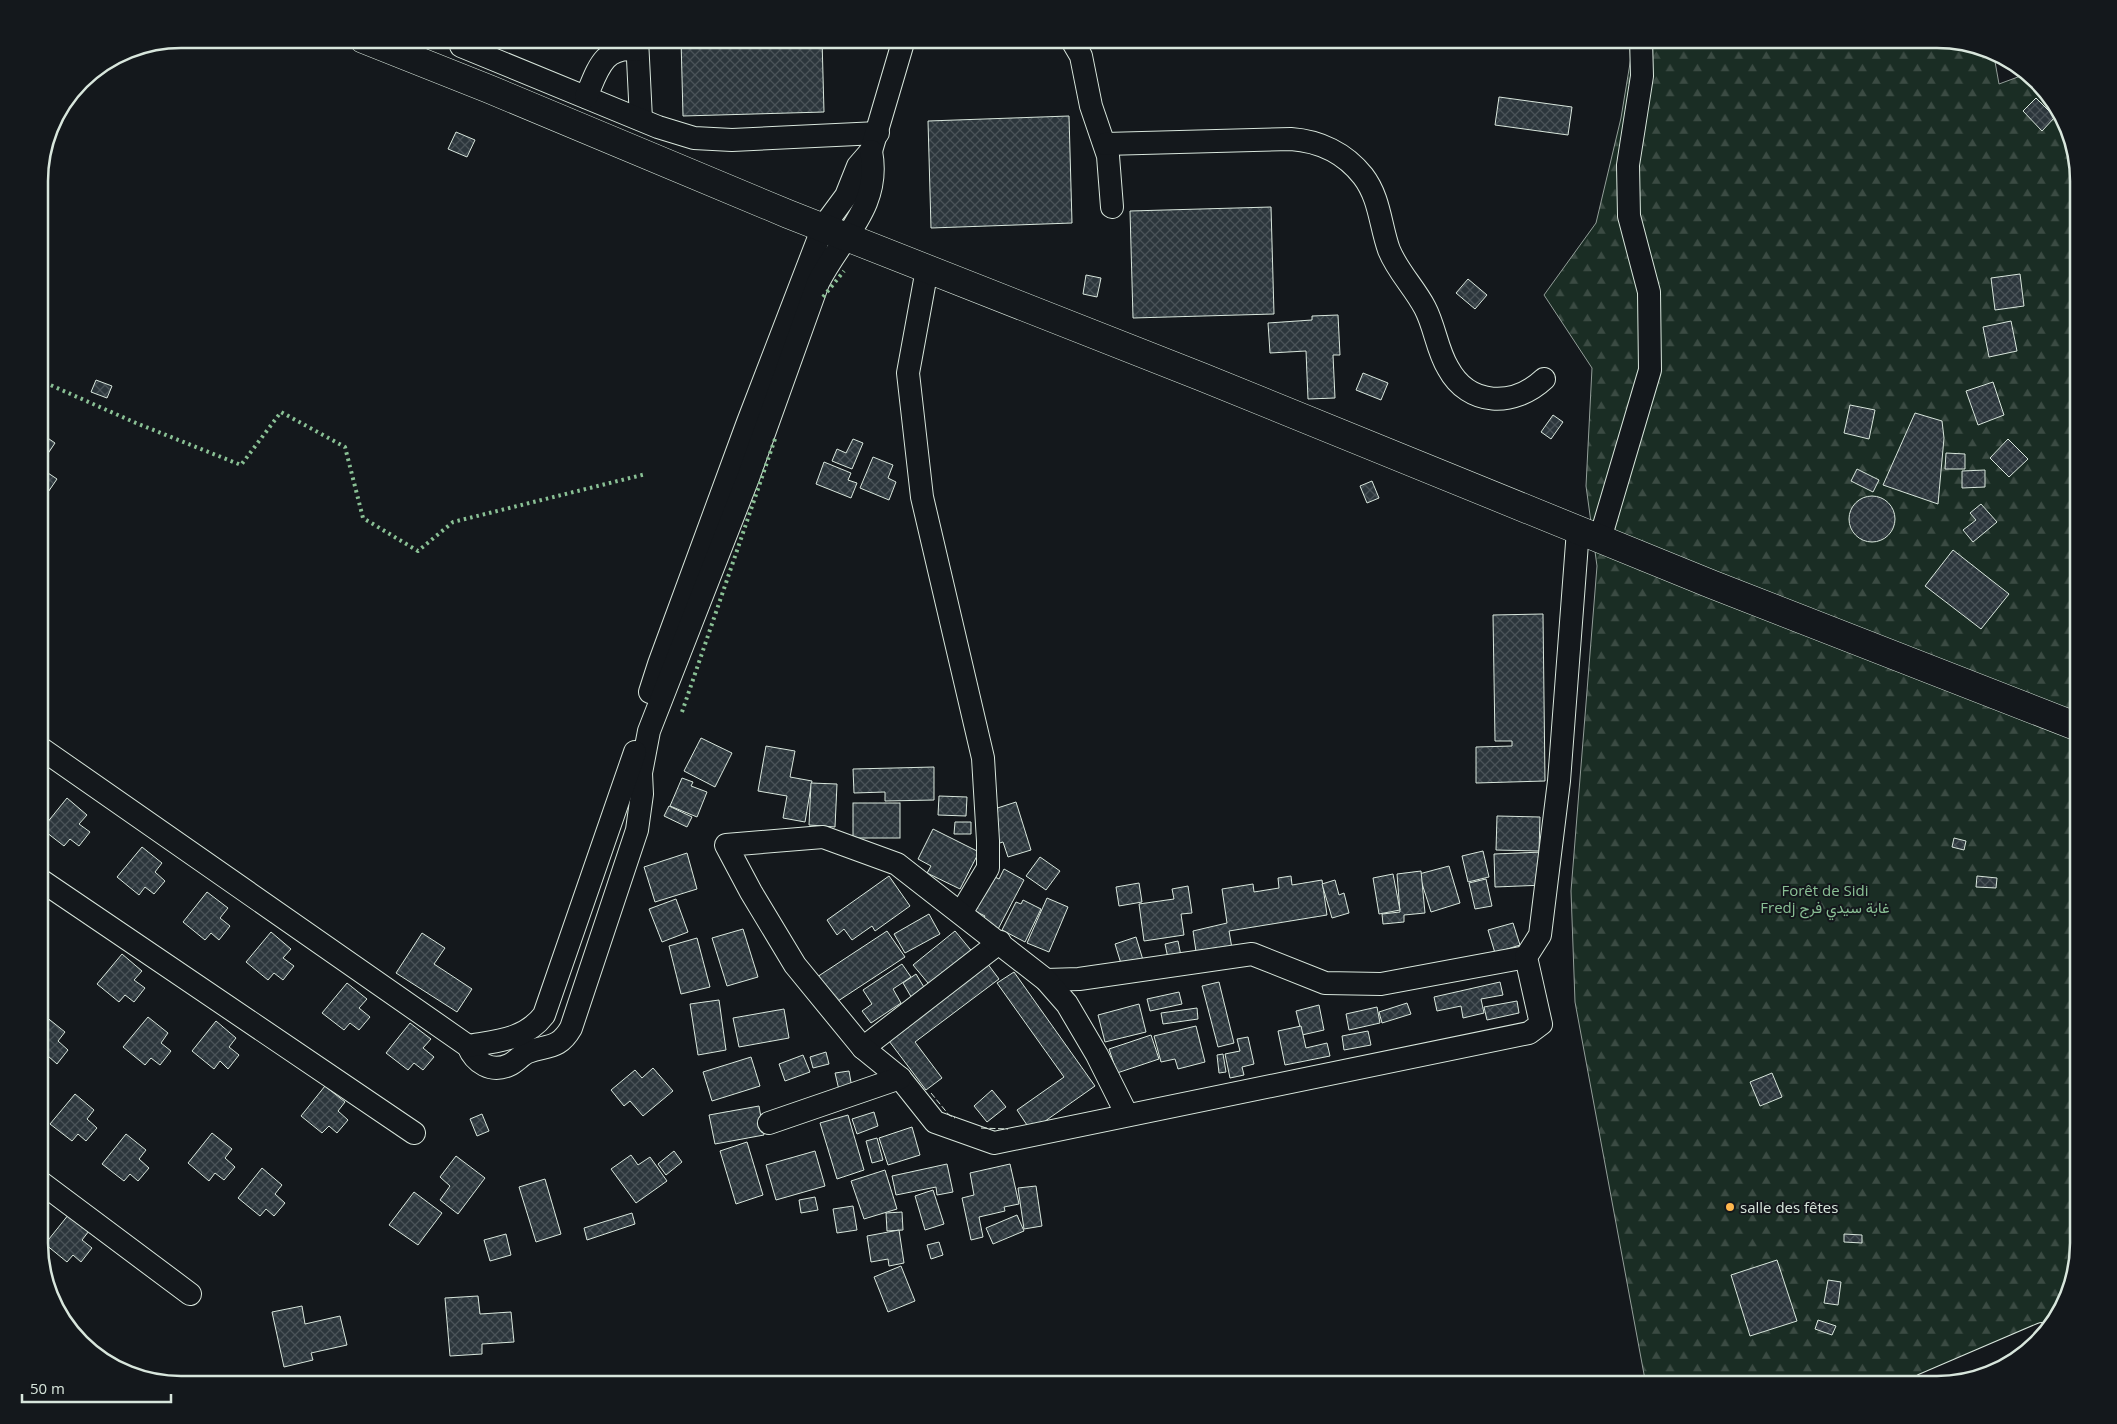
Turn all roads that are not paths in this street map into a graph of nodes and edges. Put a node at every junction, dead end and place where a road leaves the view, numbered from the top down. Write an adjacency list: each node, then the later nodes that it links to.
1 (1076, 47): 11 (street)
2 (1641, 47): 17 (street)
3 (385, 48): 13 (main road)
4 (465, 48): 8 (street)
5 (627, 48): 8 (street)
6 (637, 48): 9 (street)
7 (901, 48): 10 (street)
8 (586, 97): 9 (street)
9 (641, 119): 10 (street)
10 (874, 142): 13 (street)
11 (1105, 144): 12 (street); 15 (street)
12 (1112, 207)
13 (835, 232): 14 (main road); 16 (street)
14 (927, 269): 17 (main road); 21 (street)
15 (1544, 379)
16 (739, 474): 25 (street); 25 (street)
17 (1589, 535): 18 (main road); 23 (street)
18 (2070, 724)
19 (48, 753): 25 (street)
20 (48, 885): 30 (street)
21 (961, 914): 22 (street); 26 (street)
22 (1000, 942): 24 (street); 26 (street)
23 (1526, 957): 24 (street); 28 (street)
24 (1046, 980): 28 (street)
25 (468, 1046)
26 (863, 1048): 27 (street)
27 (900, 1078): 28 (street); 29 (street)
28 (1127, 1115)
29 (769, 1123)
30 (414, 1133)
31 (48, 1188): 32 (street)
32 (190, 1294)
33 (2029, 1339): 34 (street)
34 (1945, 1376)

